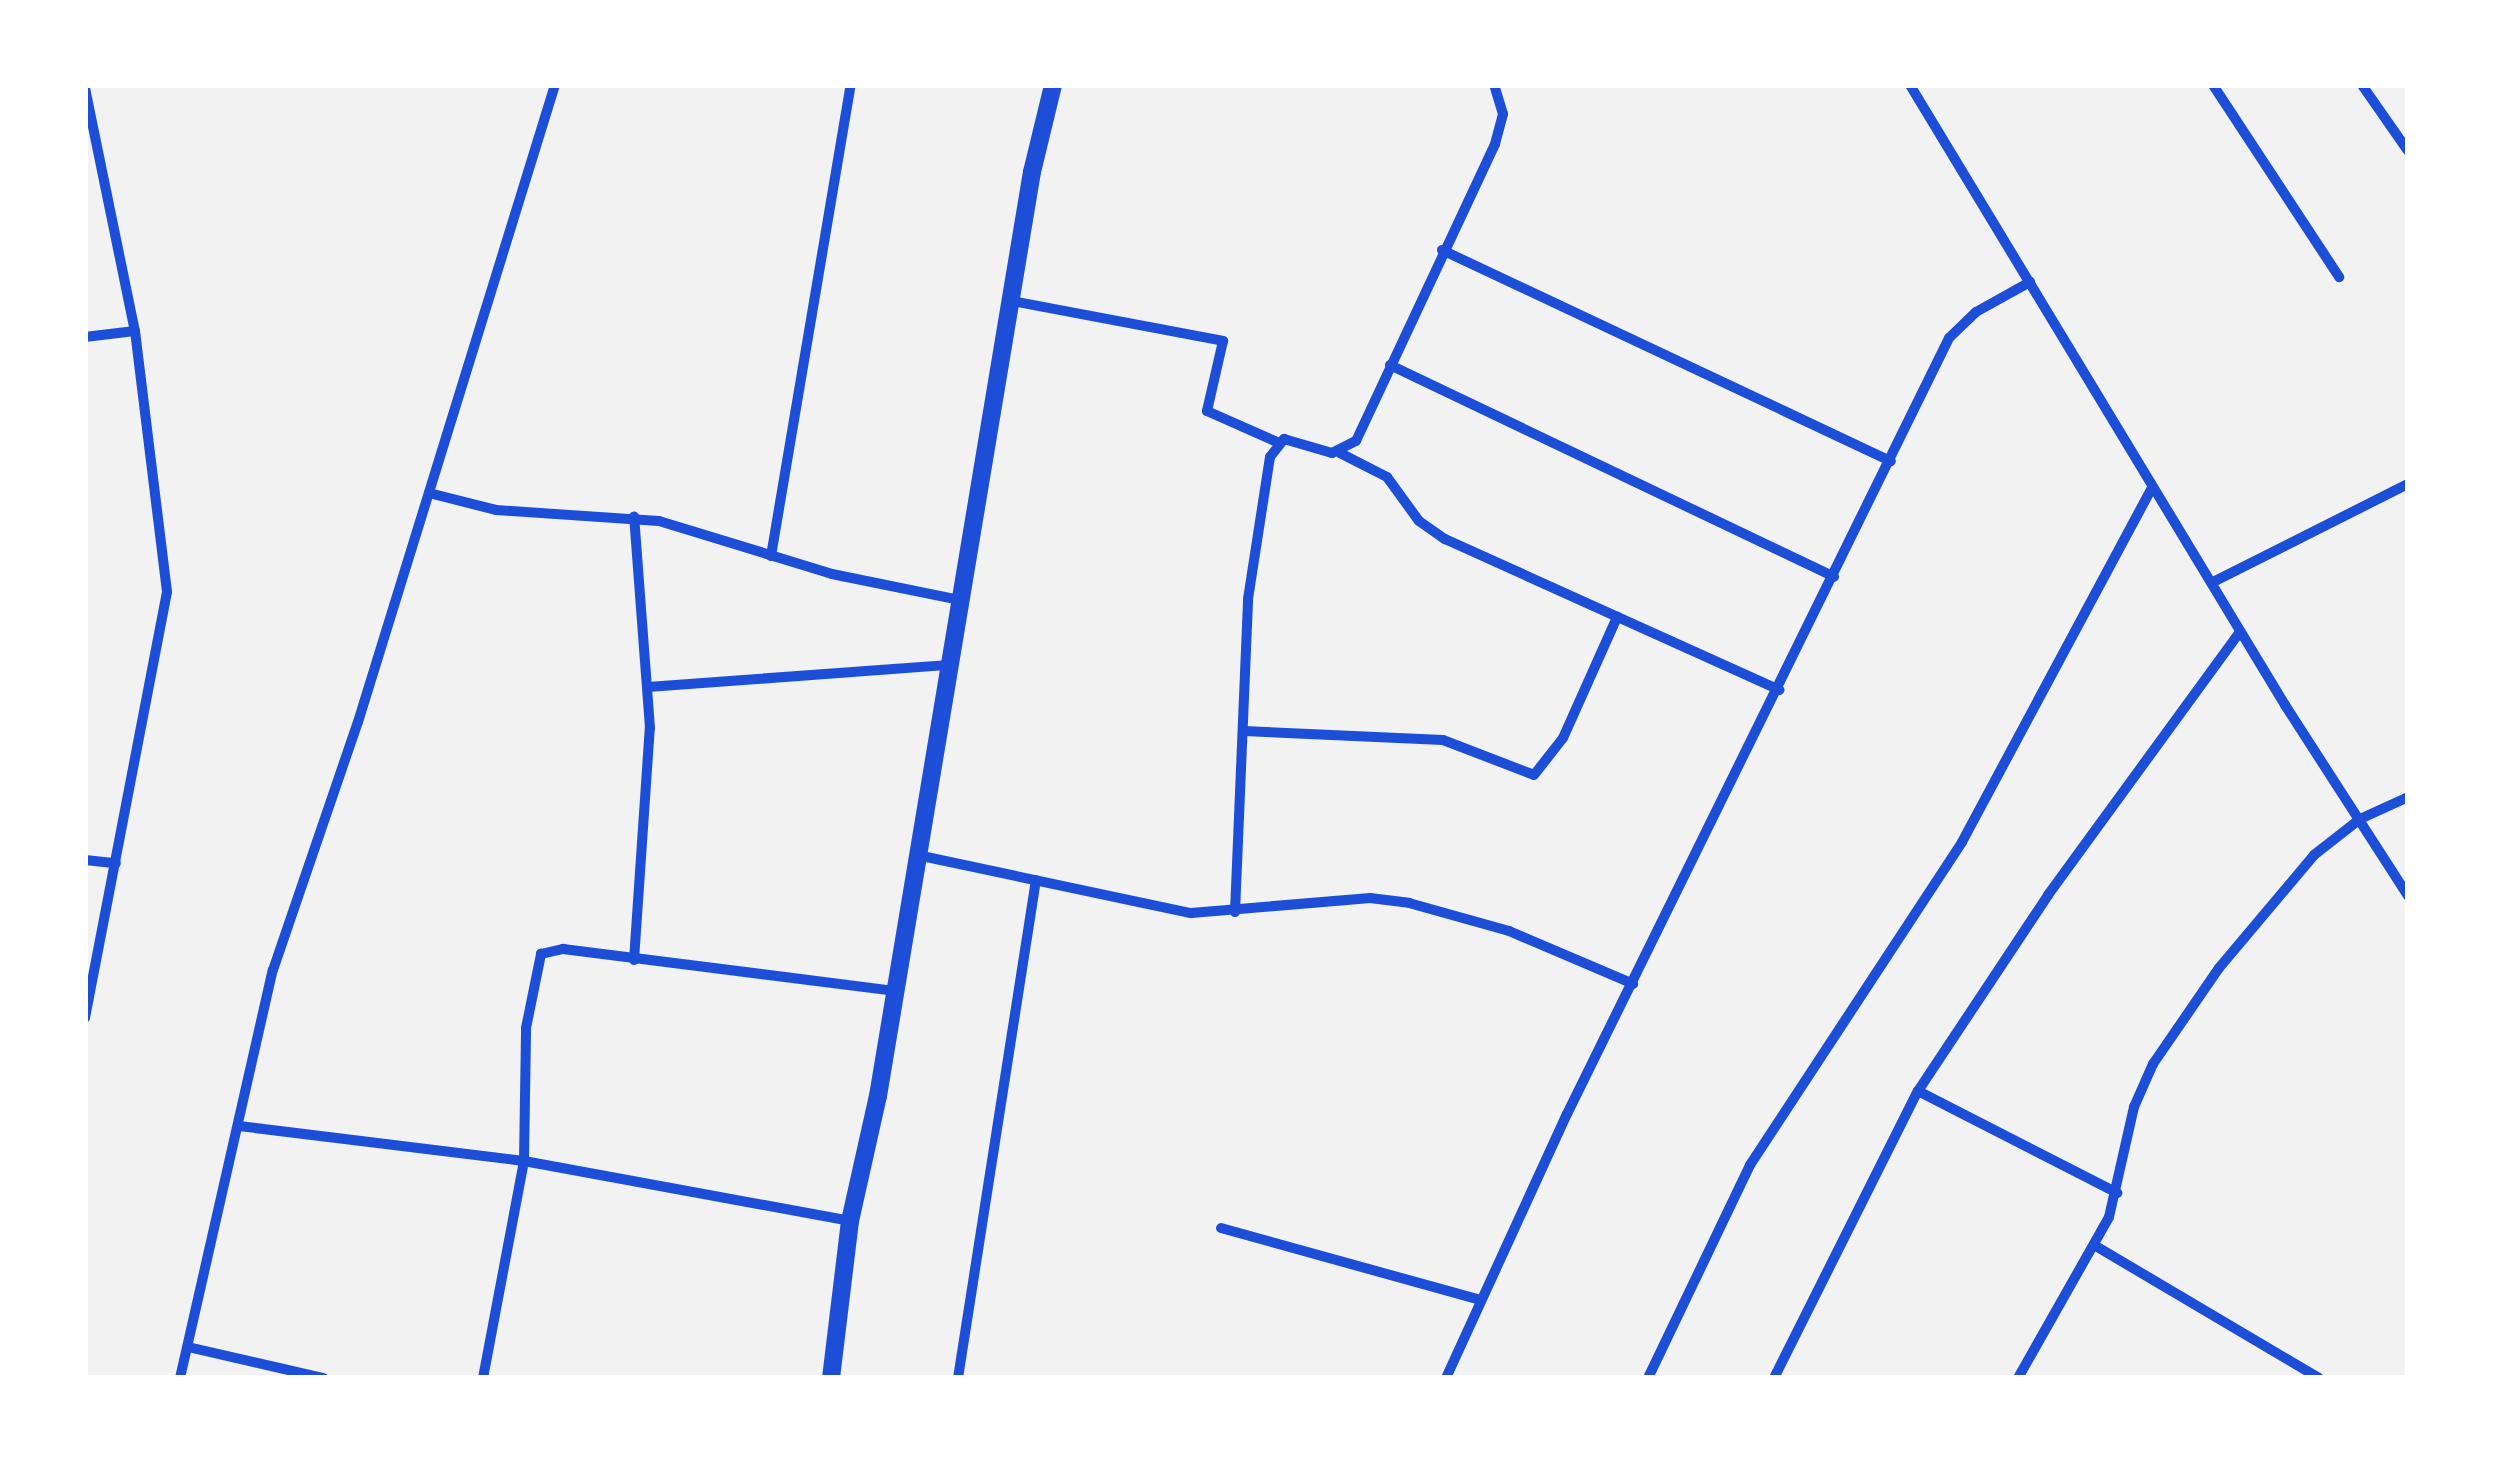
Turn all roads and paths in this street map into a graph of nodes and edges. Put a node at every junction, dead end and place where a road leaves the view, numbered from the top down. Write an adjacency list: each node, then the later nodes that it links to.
1 (555, 85): 22 (street)
2 (851, 85): 24 (street)
3 (1053, 85): 13 (street)
4 (1494, 85): 10 (street)
5 (1910, 85): 12 (street)
6 (2213, 85): 11 (street)
7 (2362, 85): 9 (street)
8 (85, 88): 14 (street)
9 (2408, 152)
10 (1442, 250): 16 (street); 19 (street)
11 (2339, 277)
12 (2030, 282): 19 (street); 21 (street)
13 (1012, 301): 17 (street); 27 (street)
14 (135, 331): 15 (street); 38 (street)
15 (85, 337)
16 (1390, 365): 18 (street); 25 (street)
17 (1277, 442): 18 (street); 33 (street)
18 (1340, 453): 28 (street)
19 (1892, 461): 25 (street)
20 (2408, 484): 26 (street)
21 (2152, 488): 26 (street); 61 (street)
22 (428, 493): 23 (street); 47 (street)
23 (634, 517): 24 (street); 31 (street)
24 (772, 556): 27 (street)
25 (1834, 577): 32 (street)
26 (2213, 582): 29 (street)
27 (960, 600): 30 (street)
28 (1617, 617): 32 (street); 33 (street)
29 (2240, 632): 35 (street); 46 (street)
30 (948, 666): 31 (street); 36 (street)
31 (648, 687): 42 (street)
32 (1779, 690): 43 (street)
33 (1244, 730): 41 (street)
34 (2408, 796): 35 (street)
35 (2360, 820): 40 (street); 49 (street)
36 (917, 855): 39 (street); 44 (street)
37 (85, 860): 38 (street)
38 (116, 863): 45 (street)
39 (1036, 880): 41 (street); 59 (street)
40 (2408, 896)
41 (1235, 912): 43 (street)
42 (634, 960): 44 (street); 48 (street)
43 (1633, 984): 53 (street)
44 (896, 991): 50 (street)
45 (85, 1018)
46 (1918, 1091): 49 (street); 62 (street)
47 (240, 1126): 48 (street); 54 (street)
48 (524, 1161): 50 (street); 57 (street)
49 (2117, 1193): 52 (street)
50 (850, 1220): 58 (street)
51 (1221, 1228): 53 (street)
52 (2094, 1245): 63 (street); 64 (street)
53 (1480, 1300): 60 (street)
54 (188, 1347): 55 (street); 56 (street)
55 (180, 1378)
56 (322, 1378)
57 (483, 1378)
58 (830, 1378)
59 (958, 1378)
60 (1446, 1378)
61 (1648, 1378)
62 (1774, 1378)
63 (2018, 1378)
64 (2319, 1378)

